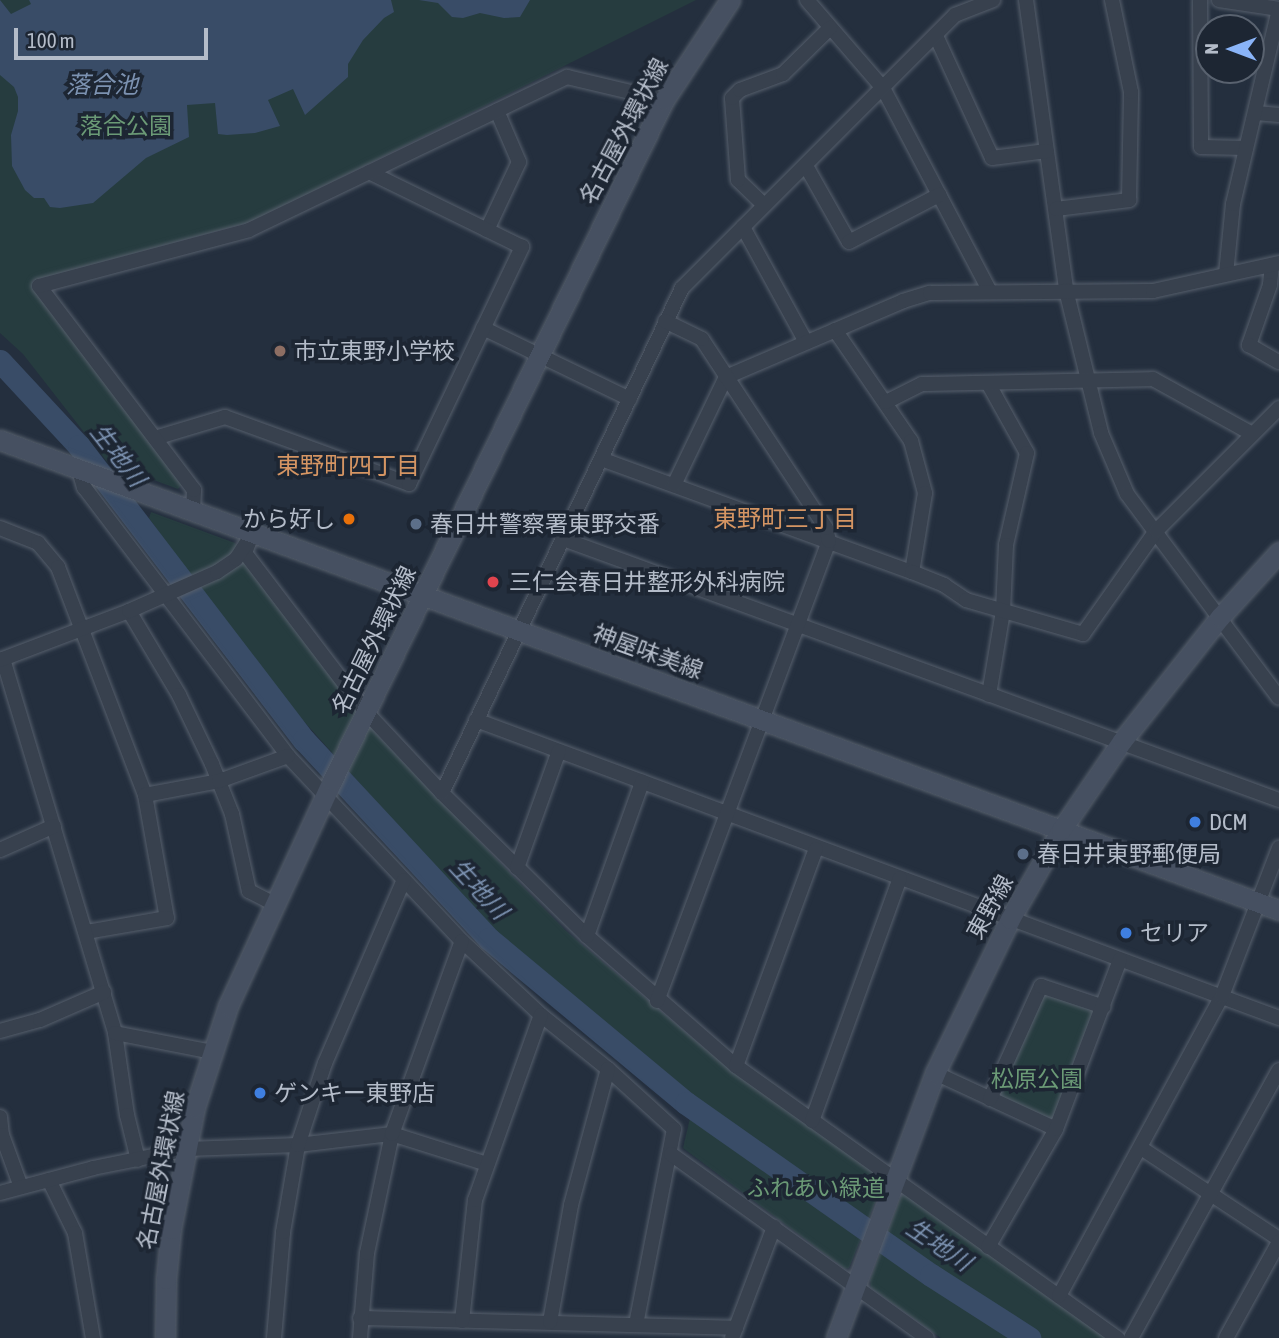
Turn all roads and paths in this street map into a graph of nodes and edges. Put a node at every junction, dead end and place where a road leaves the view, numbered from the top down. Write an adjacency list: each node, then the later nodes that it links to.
1 (730, 0): 14 (main road, 名古屋外環状線)
2 (807, 0): 11 (street)
3 (949, 0): 10 (street)
4 (993, 0): 10 (street)
5 (1026, 0): 19 (street)
6 (1112, 0): 24 (street)
7 (1199, 0): 18 (street)
8 (1219, 0): 9 (street)
9 (1279, 10): 16 (street)
10 (956, 15): 12 (street)
11 (830, 28): 13 (street); 23 (street)
12 (936, 36): 13 (street); 19 (street)
13 (883, 88): 20 (street); 22 (street)
14 (664, 100): 15 (street); 35 (main road, 名古屋外環状線)
15 (497, 111): 21 (street); 26 (street)
16 (1256, 113): 17 (street); 18 (street)
17 (1279, 116)
18 (1246, 148): 28 (street)
19 (1047, 152): 24 (street)
20 (806, 166): 22 (street); 23 (street)
21 (369, 172): 26 (street); 44 (street)
22 (939, 195): 29 (street)
23 (764, 205): 25 (street)
24 (1056, 209): 30 (street)
25 (743, 227): 31 (street); 34 (street)
26 (487, 230): 32 (street)
27 (1275, 264): 28 (street); 36 (street)
28 (1226, 275): 30 (street)
29 (989, 290): 30 (street); 33 (street)
30 (1066, 290): 38 (street)
31 (665, 321): 37 (street); 40 (street)
32 (483, 328): 35 (street); 44 (street)
33 (835, 330): 34 (street); 41 (street)
34 (806, 342): 37 (street)
35 (539, 355): 40 (street); 58 (main road, 名古屋外環状線)
36 (1279, 362)
37 (726, 377): 48 (street); 54 (street)
38 (1089, 381): 39 (street); 43 (street); 51 (street)
39 (988, 383): 41 (street); 60 (street)
40 (630, 398): 46 (street)
41 (886, 402): 56 (street)
42 (1279, 408): 43 (street)
43 (1251, 433): 51 (street)
44 (155, 438): 49 (street)
45 (0, 440): 47 (main road, 神屋味美線)
46 (601, 459): 48 (street); 53 (street)
47 (79, 470): 49 (main road, 神屋味美線); 57 (street)
48 (674, 485): 54 (street)
49 (193, 509): 52 (main road, 神屋味美線)
50 (0, 528): 63 (street)
51 (1156, 531): 60 (street); 61 (street)
52 (253, 532): 57 (street); 58 (main road, 神屋味美線); 68 (street)
53 (563, 539): 62 (street); 64 (street)
54 (829, 541): 56 (street); 62 (street)
55 (1279, 552): 61 (main road, 東野線)
56 (912, 572): 60 (street)
57 (174, 592): 59 (street); 73 (street)
58 (423, 596): 64 (main road, 神屋味美線); 68 (main road, 名古屋外環状線)
59 (129, 611): 63 (street); 74 (street)
60 (1003, 611): 67 (street)
61 (1220, 617): 66 (street); 71 (main road, 東野線)
62 (798, 624): 67 (street); 70 (street)
63 (83, 628): 65 (street); 78 (street)
64 (519, 631): 69 (street); 70 (main road, 神屋味美線)
65 (1, 660): 81 (street)
66 (1277, 689)
67 (989, 695): 71 (street)
68 (367, 713): 76 (main road, 名古屋外環状線); 77 (street)
69 (476, 720): 72 (street); 77 (street)
70 (763, 720): 80 (street); 82 (main road, 神屋味美線)
71 (1122, 741): 79 (street); 82 (main road, 東野線)
72 (559, 751): 75 (street); 86 (street)
73 (288, 756): 74 (street); 76 (street)
74 (219, 781): 78 (street); 90 (street)
75 (642, 782): 80 (street); 94 (street)
76 (329, 788): 88 (street); 90 (main road, 名古屋外環状線)
77 (442, 793): 86 (street)
78 (145, 795): 93 (street)
79 (1279, 800)
80 (726, 814): 84 (street); 99 (street)
81 (54, 826): 85 (street); 93 (street)
82 (1061, 830): 89 (main road, 神屋味美線); 92 (main road, 東野線)
83 (1279, 848): 89 (street)
84 (816, 849): 87 (street); 106 (street)
85 (0, 850)
86 (517, 868): 94 (street)
87 (900, 878): 92 (street); 112 (street)
88 (404, 880): 95 (street); 115 (street)
89 (1258, 902): 91 (main road, 神屋味美線); 98 (street)
90 (274, 904): 105 (main road, 名古屋外環状線)
91 (1279, 910)
92 (1010, 919): 96 (street); 109 (main road, 東野線)
93 (87, 932): 97 (street)
94 (587, 936): 99 (street)
95 (462, 941): 101 (street); 114 (street)
96 (1120, 960): 98 (street); 100 (street)
97 (104, 992): 103 (street); 104 (street)
98 (1222, 996): 102 (street); 116 (street)
99 (657, 1001): 106 (street)
100 (1104, 1007): 110 (street); 113 (street)
101 (541, 1015): 107 (street); 120 (street)
102 (1279, 1018)
103 (0, 1031)
104 (115, 1033): 105 (street); 119 (street)
105 (213, 1052): 117 (main road, 名古屋外環状線)
106 (736, 1066): 112 (street)
107 (608, 1069): 118 (street); 133 (street)
108 (1279, 1070): 125 (street)
109 (935, 1073): 110 (street); 122 (main road, 東野線)
110 (990, 1099): 113 (street)
111 (0, 1117): 123 (street)
112 (812, 1121): 122 (street)
113 (1056, 1129): 128 (street)
114 (392, 1134): 115 (street); 120 (street); 131 (street)
115 (298, 1145): 117 (street); 138 (street)
116 (1141, 1148): 125 (street); 130 (street)
117 (187, 1149): 119 (street); 137 (main road, 名古屋外環状線)
118 (671, 1154): 126 (street); 134 (street)
119 (138, 1160): 121 (street)
120 (487, 1164): 132 (street)
121 (49, 1180): 123 (street); 136 (street)
122 (892, 1185): 128 (street); 129 (main road, 東野線)
123 (21, 1187): 124 (street)
124 (0, 1193)
125 (1210, 1193): 127 (street); 143 (street)
126 (774, 1227): 129 (street); 135 (street)
127 (1279, 1241): 144 (street)
128 (988, 1247): 130 (street)
129 (858, 1276): 140 (main road, 東野線); 141 (street)
130 (1059, 1296): 142 (street)
131 (360, 1318): 132 (street); 139 (street)
132 (462, 1321): 133 (street)
133 (550, 1322): 134 (street)
134 (636, 1324): 135 (street)
135 (734, 1333)
136 (93, 1338)
137 (165, 1338)
138 (274, 1338)
139 (360, 1338)
140 (836, 1338)
141 (926, 1338)
142 (1118, 1338)
143 (1131, 1338)
144 (1226, 1338)

